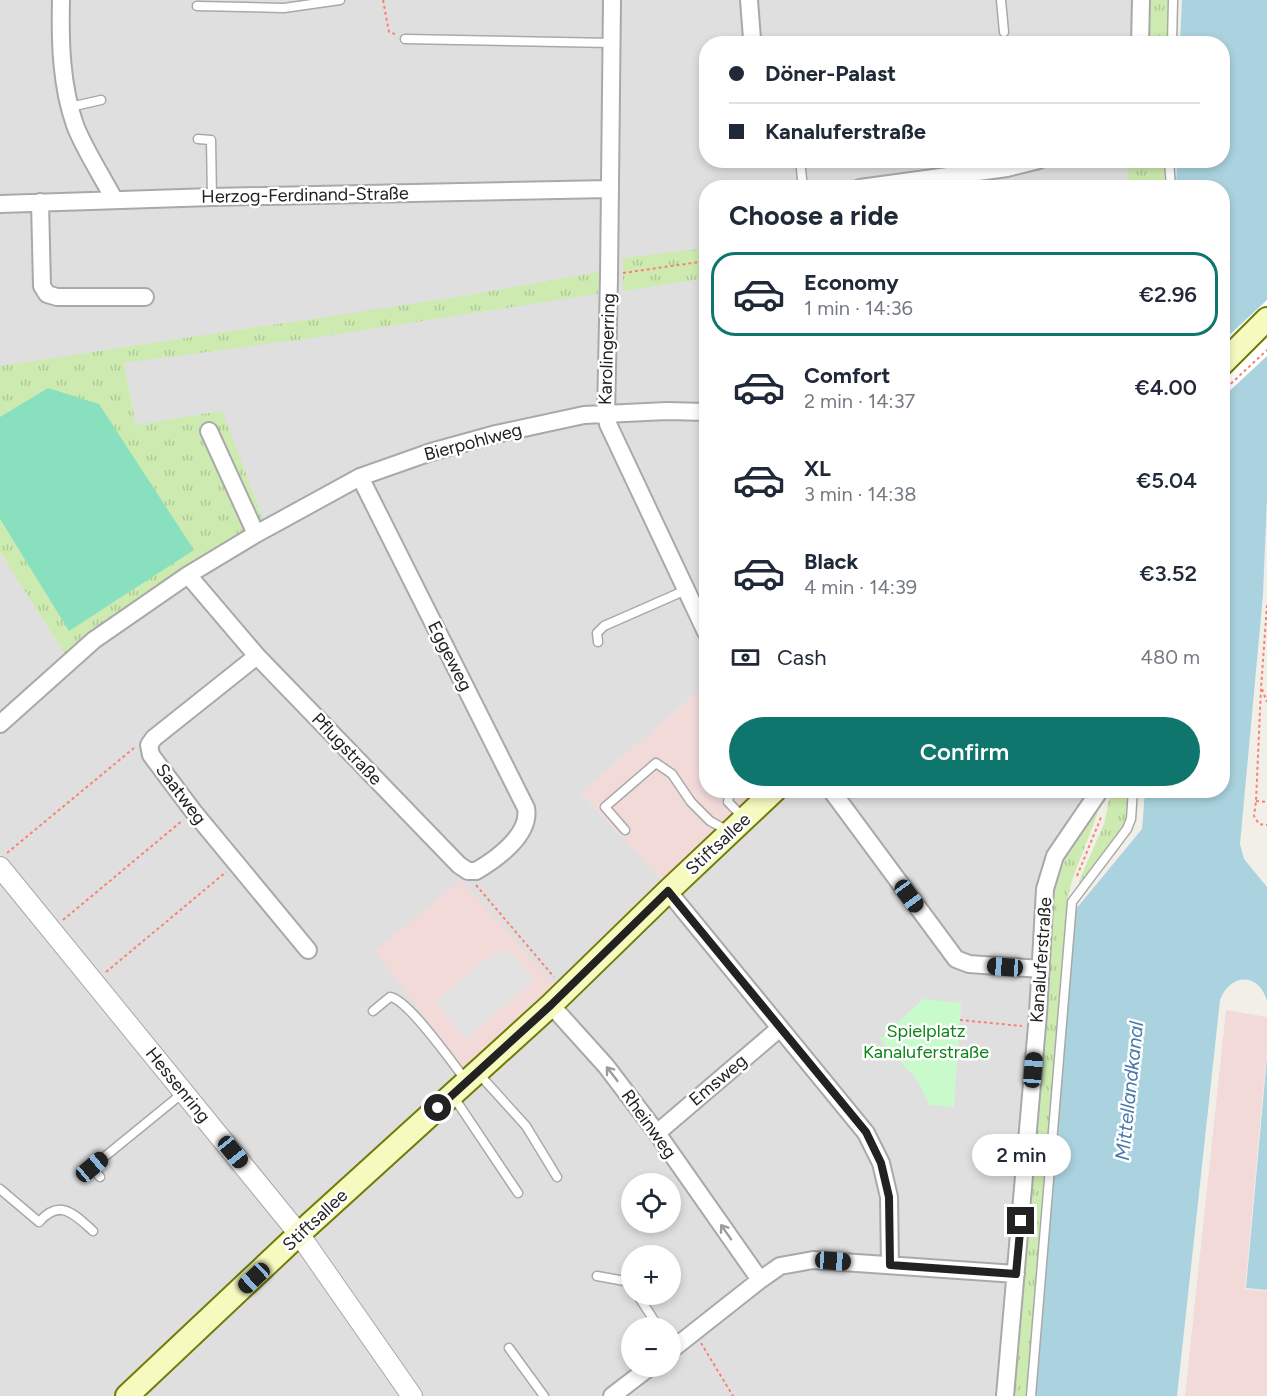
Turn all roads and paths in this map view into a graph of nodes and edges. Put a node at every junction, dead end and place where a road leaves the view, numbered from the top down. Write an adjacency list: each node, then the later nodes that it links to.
1 (61, 0): 18 (street)
2 (340, 0): 9 (lane)
3 (383, 0): 15 (path)
4 (612, 0): 16 (street, Karolingerring)
5 (749, 0): 12 (street)
6 (1000, 0): 11 (lane)
7 (1141, 0): 13 (street)
8 (1173, 0): 14 (lane)
9 (284, 4): 10 (lane)
10 (197, 6)
11 (1005, 32)
12 (752, 36)
13 (1140, 36)
14 (1172, 36)
15 (405, 39): 16 (lane)
16 (611, 43): 22 (street, Karolingerring)
17 (101, 100): 18 (lane)
18 (70, 107): 24 (street)
19 (198, 139): 23 (lane)
20 (982, 168): 21 (street)
21 (909, 180)
22 (610, 189): 23 (street, Herzog-Ferdinand-Straße); 28 (street, Karolingerring)
23 (212, 197): 24 (street, Herzog-Ferdinand-Straße)
24 (114, 199): 25 (street, Herzog-Ferdinand-Straße)
25 (40, 202): 26 (street, Herzog-Ferdinand-Straße); 29 (street)
26 (0, 204)
27 (699, 262): 28 (path)
28 (609, 276): 37 (street, Karolingerring)
29 (145, 297)
30 (1267, 319): 33 (main road)
31 (1267, 338): 34 (main road)
32 (1267, 350): 35 (path)
33 (1230, 356)
34 (1230, 368)
35 (1230, 385)
36 (699, 412): 37 (street, Bierpohlweg)
37 (606, 414): 39 (street, Bierpohlweg); 42 (street, Karolingerring)
38 (209, 431): 40 (street)
39 (360, 477): 40 (street, Bierpohlweg); 65 (street, Eggeweg)
40 (256, 534): 41 (street, Bierpohlweg)
41 (188, 575): 46 (street, Pflugstraße); 49 (street, Bierpohlweg)
42 (686, 590): 44 (street, Karolingerring); 45 (lane)
43 (1267, 605): 47 (path)
44 (699, 617)
45 (598, 642)
46 (257, 656): 50 (street, Saatweg); 65 (street, Pflugstraße)
47 (1261, 688): 48 (path); 56 (path)
48 (1267, 702)
49 (0, 724)
50 (149, 745): 58 (street, Saatweg); 63 (path)
51 (729, 798): 60 (lane)
52 (766, 798): 60 (main road, Stiftsallee)
53 (837, 798): 71 (street)
54 (1095, 798): 71 (street, Kanaluferstraße)
55 (1132, 798): 68 (lane)
56 (1256, 801): 57 (path); 61 (path)
57 (1267, 802)
58 (193, 811): 64 (street, Saatweg); 69 (path)
59 (1103, 814): 68 (path)
60 (737, 825): 62 (lane); 67 (main road, Stiftsallee)
61 (1267, 825)
62 (625, 830)
63 (0, 858)
64 (236, 864): 70 (street, Saatweg); 72 (path)
65 (459, 865): 73 (path)
66 (0, 867): 69 (street, Hessenring)
67 (668, 891): 73 (main road, Stiftsallee); 77 (street)
68 (1071, 902): 102 (lane)
69 (51, 929): 72 (street, Hessenring)
70 (308, 950)
71 (1041, 969): 76 (street, Kanaluferstraße)
72 (94, 981): 79 (street, Hessenring)
73 (559, 998): 78 (main road, Stiftsallee); 80 (street, Rheinweg, one-way to 73)
74 (372, 1011): 78 (lane)
75 (960, 1020): 76 (path)
76 (1037, 1027): 88 (street, Kanaluferstraße)
77 (780, 1028): 80 (street, Emsweg); 87 (street)
78 (466, 1083): 82 (lane); 84 (lane); 86 (main road, Stiftsallee)
79 (184, 1092): 81 (lane); 86 (street, Hessenring)
80 (657, 1133): 91 (street, Rheinweg, one-way to 80)
81 (100, 1177)
82 (557, 1177)
83 (0, 1189): 85 (lane)
84 (518, 1193)
85 (93, 1231)
86 (300, 1234): 96 (main road, Stiftsallee); 97 (street, Hessenring)
87 (890, 1265): 88 (street); 91 (street)
88 (1016, 1274): 101 (street, Kanaluferstraße)
89 (597, 1276): 90 (lane)
90 (621, 1280)
91 (760, 1280): 92 (street)
92 (695, 1333): 93 (street); 100 (path)
93 (681, 1342)
94 (509, 1347): 98 (lane)
95 (637, 1377): 99 (street)
96 (127, 1396)
97 (412, 1396)
98 (544, 1396)
99 (612, 1396)
100 (733, 1396)
101 (1005, 1396)
102 (1030, 1396)

